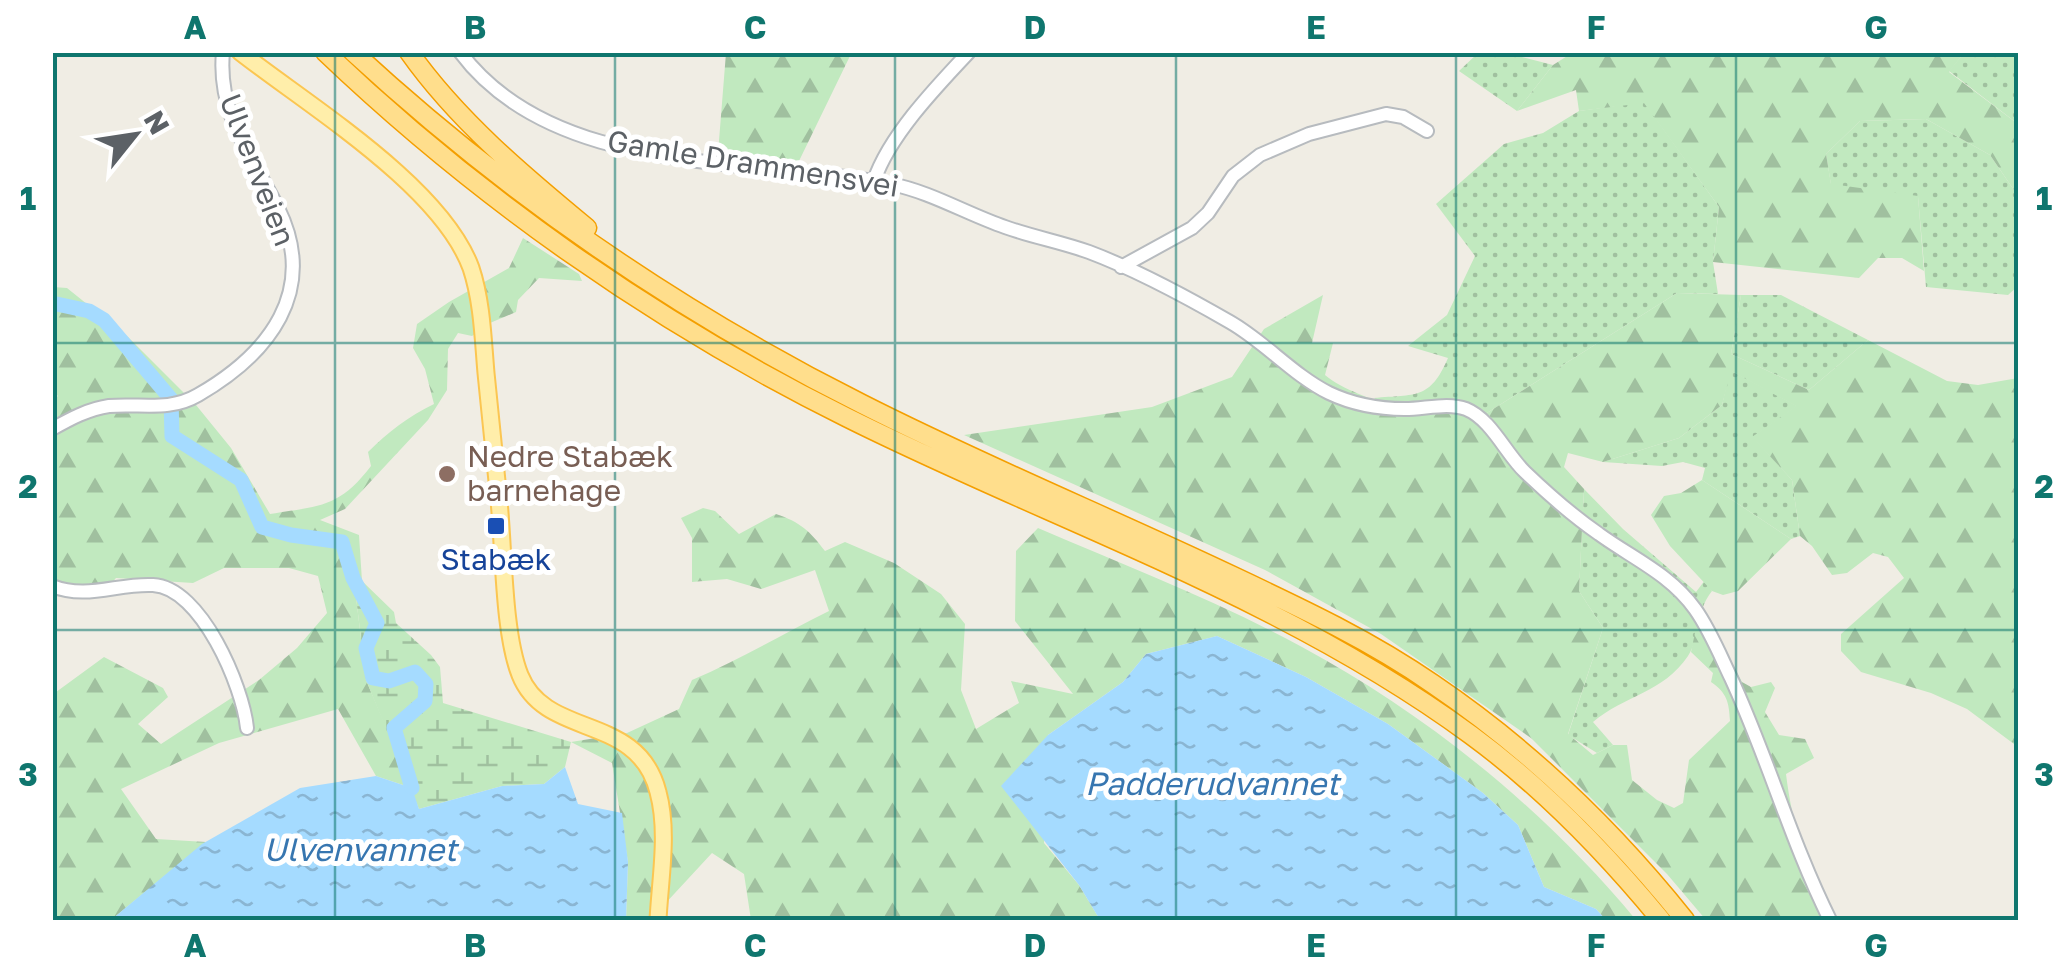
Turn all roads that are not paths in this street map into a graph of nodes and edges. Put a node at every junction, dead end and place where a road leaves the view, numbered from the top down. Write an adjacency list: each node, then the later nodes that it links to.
1 (223, 52): 12 (street, Ulvenveien)
2 (240, 52): 15 (main road)
3 (325, 52): 16 (highway)
4 (353, 52): 11 (highway)
5 (409, 52): 11 (highway)
6 (460, 52): 9 (street, Gamle Drammensvei)
7 (969, 52): 9 (street)
8 (1427, 132): 10 (street)
9 (874, 181): 10 (street, Gamle Drammensvei)
10 (1121, 266): 18 (street, Gamle Drammensvei)
11 (634, 274): 17 (highway)
12 (52, 429)
13 (52, 586): 14 (street)
14 (247, 728)
15 (658, 920)
16 (1661, 920)
17 (1684, 920)
18 (1830, 920)

